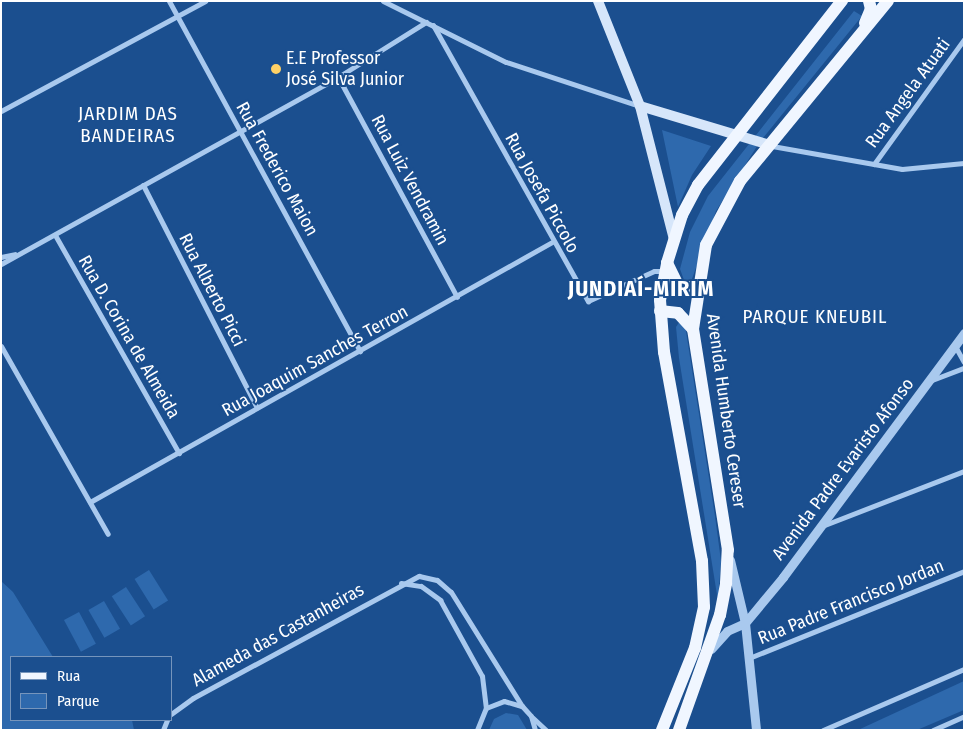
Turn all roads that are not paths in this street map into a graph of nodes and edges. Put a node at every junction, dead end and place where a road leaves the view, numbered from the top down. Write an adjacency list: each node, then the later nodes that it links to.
1 (169, 1): 8 (street, Rua Frederico Maion)
2 (205, 1): 8 (street)
3 (383, 1): 9 (street)
4 (598, 1): 14 (main road)
5 (869, 1): 12 (main road)
6 (888, 1): 12 (main road, Avenida Humberto Cereser)
7 (842, 3): 17 (main road)
8 (178, 16): 15 (street); 16 (street, Rua Frederico Maion)
9 (426, 22): 10 (street); 13 (street)
10 (433, 25): 14 (street); 24 (street, Rua Josefa Piccolo)
11 (964, 39): 20 (street, Rua Angela Atuati)
12 (851, 44): 18 (main road, Avenida Humberto Cereser)
13 (338, 77): 16 (street); 30 (street, Rua Luiz Vendramin)
14 (640, 106): 17 (main road); 23 (main road)
15 (1, 111)
16 (239, 130): 21 (street); 36 (street, Rua Frederico Maion)
17 (735, 136): 18 (main road); 23 (main road)
18 (770, 145): 20 (street); 29 (main road, Avenida Humberto Cereser)
19 (964, 163): 20 (street)
20 (874, 164)
21 (143, 185): 22 (street); 40 (street, Rua Alberto Picci)
22 (55, 235): 25 (street); 41 (street, Rua D. Corina de Almeida)
23 (674, 238): 28 (main road)
24 (552, 242): 28 (street, Rua Josefa Piccolo); 30 (street, Rua Joaquim Sanches Terron)
25 (20, 253): 26 (street); 27 (street)
26 (1, 257)
27 (1, 264)
28 (666, 267): 29 (main road); 31 (main road)
29 (697, 288): 32 (main road, Avenida Humberto Cereser)
30 (457, 297): 36 (street, Rua Joaquim Sanches Terron)
31 (660, 311): 32 (main road); 61 (main road)
32 (693, 329): 46 (main road, Avenida Humberto Cereser)
33 (964, 333): 35 (street, Avenida Padre Evaristo Afonso)
34 (1, 346): 43 (street)
35 (954, 346): 37 (street); 39 (street, Avenida Padre Evaristo Afonso)
36 (360, 351): 40 (street, Rua Joaquim Sanches Terron)
37 (964, 362)
38 (964, 368): 39 (street)
39 (929, 381): 44 (street, Avenida Padre Evaristo Afonso)
40 (257, 408): 41 (street, Rua Joaquim Sanches Terron)
41 (179, 453): 43 (street, Rua Joaquim Sanches Terron)
42 (964, 471): 44 (street)
43 (90, 502): 45 (street)
44 (820, 527): 49 (street, Avenida Padre Evaristo Afonso)
45 (108, 534)
46 (728, 550): 49 (street); 50 (main road, Avenida Humberto Cereser)
47 (964, 571): 51 (street, Rua Padre Francisco Jordan)
48 (400, 583): 53 (street, Alameda das Castanheiras); 54 (street); 55 (street, Alameda das Castanheiras)
49 (745, 623): 50 (street); 51 (street)
50 (706, 655): 62 (main road, Avenida Humberto Cereser)
51 (749, 658): 63 (street)
52 (964, 670): 64 (street)
53 (522, 706): 54 (street); 56 (street, Alameda das Castanheiras)
54 (486, 708): 58 (street)
55 (172, 713)
56 (531, 716): 59 (street); 60 (street, Alameda das Castanheiras)
57 (964, 716): 65 (street)
58 (475, 729)
59 (535, 730)
60 (546, 730)
61 (662, 730)
62 (679, 730)
63 (756, 730)
64 (822, 730)
65 (933, 730)

